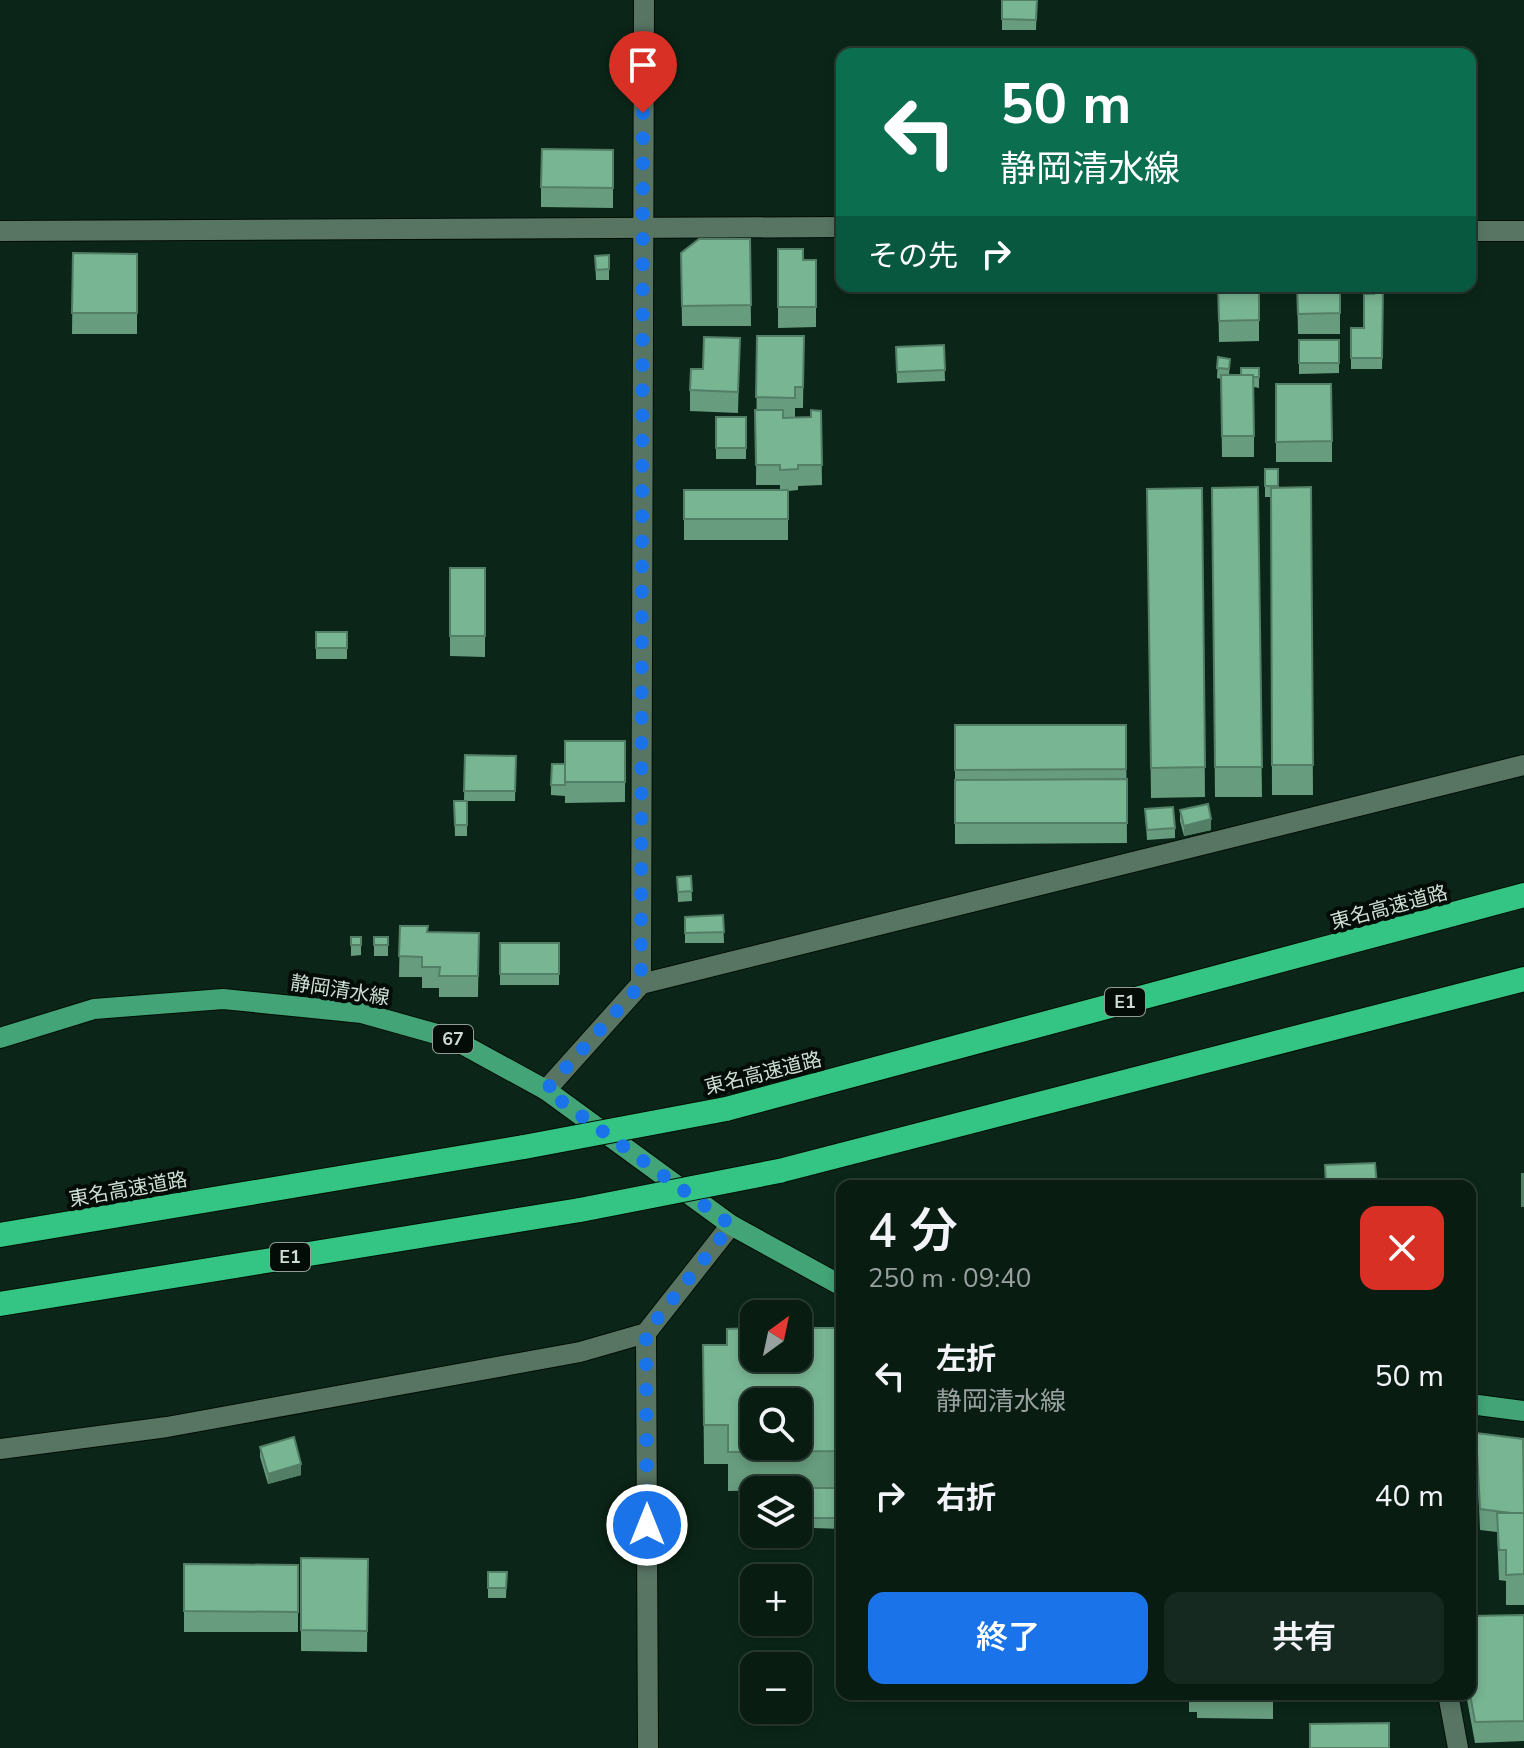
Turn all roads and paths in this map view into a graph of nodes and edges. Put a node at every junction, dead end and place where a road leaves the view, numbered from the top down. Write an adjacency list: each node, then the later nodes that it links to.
1 (644, 0): 2 (street)
2 (641, 225): 3 (street); 4 (street); 10 (street)
3 (836, 227)
4 (0, 231)
5 (1476, 231): 6 (street)
6 (1524, 231)
7 (1524, 765): 10 (street)
8 (1524, 895): 14 (highway, 東名高速道路 / E1, bridge)
9 (1524, 979): 16 (highway, E1, bridge)
10 (641, 984): 12 (street)
11 (0, 1038): 12 (main road, 静岡清水線 / 67)
12 (546, 1090): 13 (main road, 静岡清水線 / 67)
13 (731, 1225): 15 (main road, 静岡清水線 / 67); 17 (street)
14 (0, 1235)
15 (836, 1283)
16 (0, 1304)
17 (646, 1333): 20 (street); 22 (street)
18 (1476, 1405): 19 (main road)
19 (1524, 1411)
20 (0, 1449)
21 (1449, 1700): 23 (street)
22 (648, 1748)
23 (1458, 1748)

